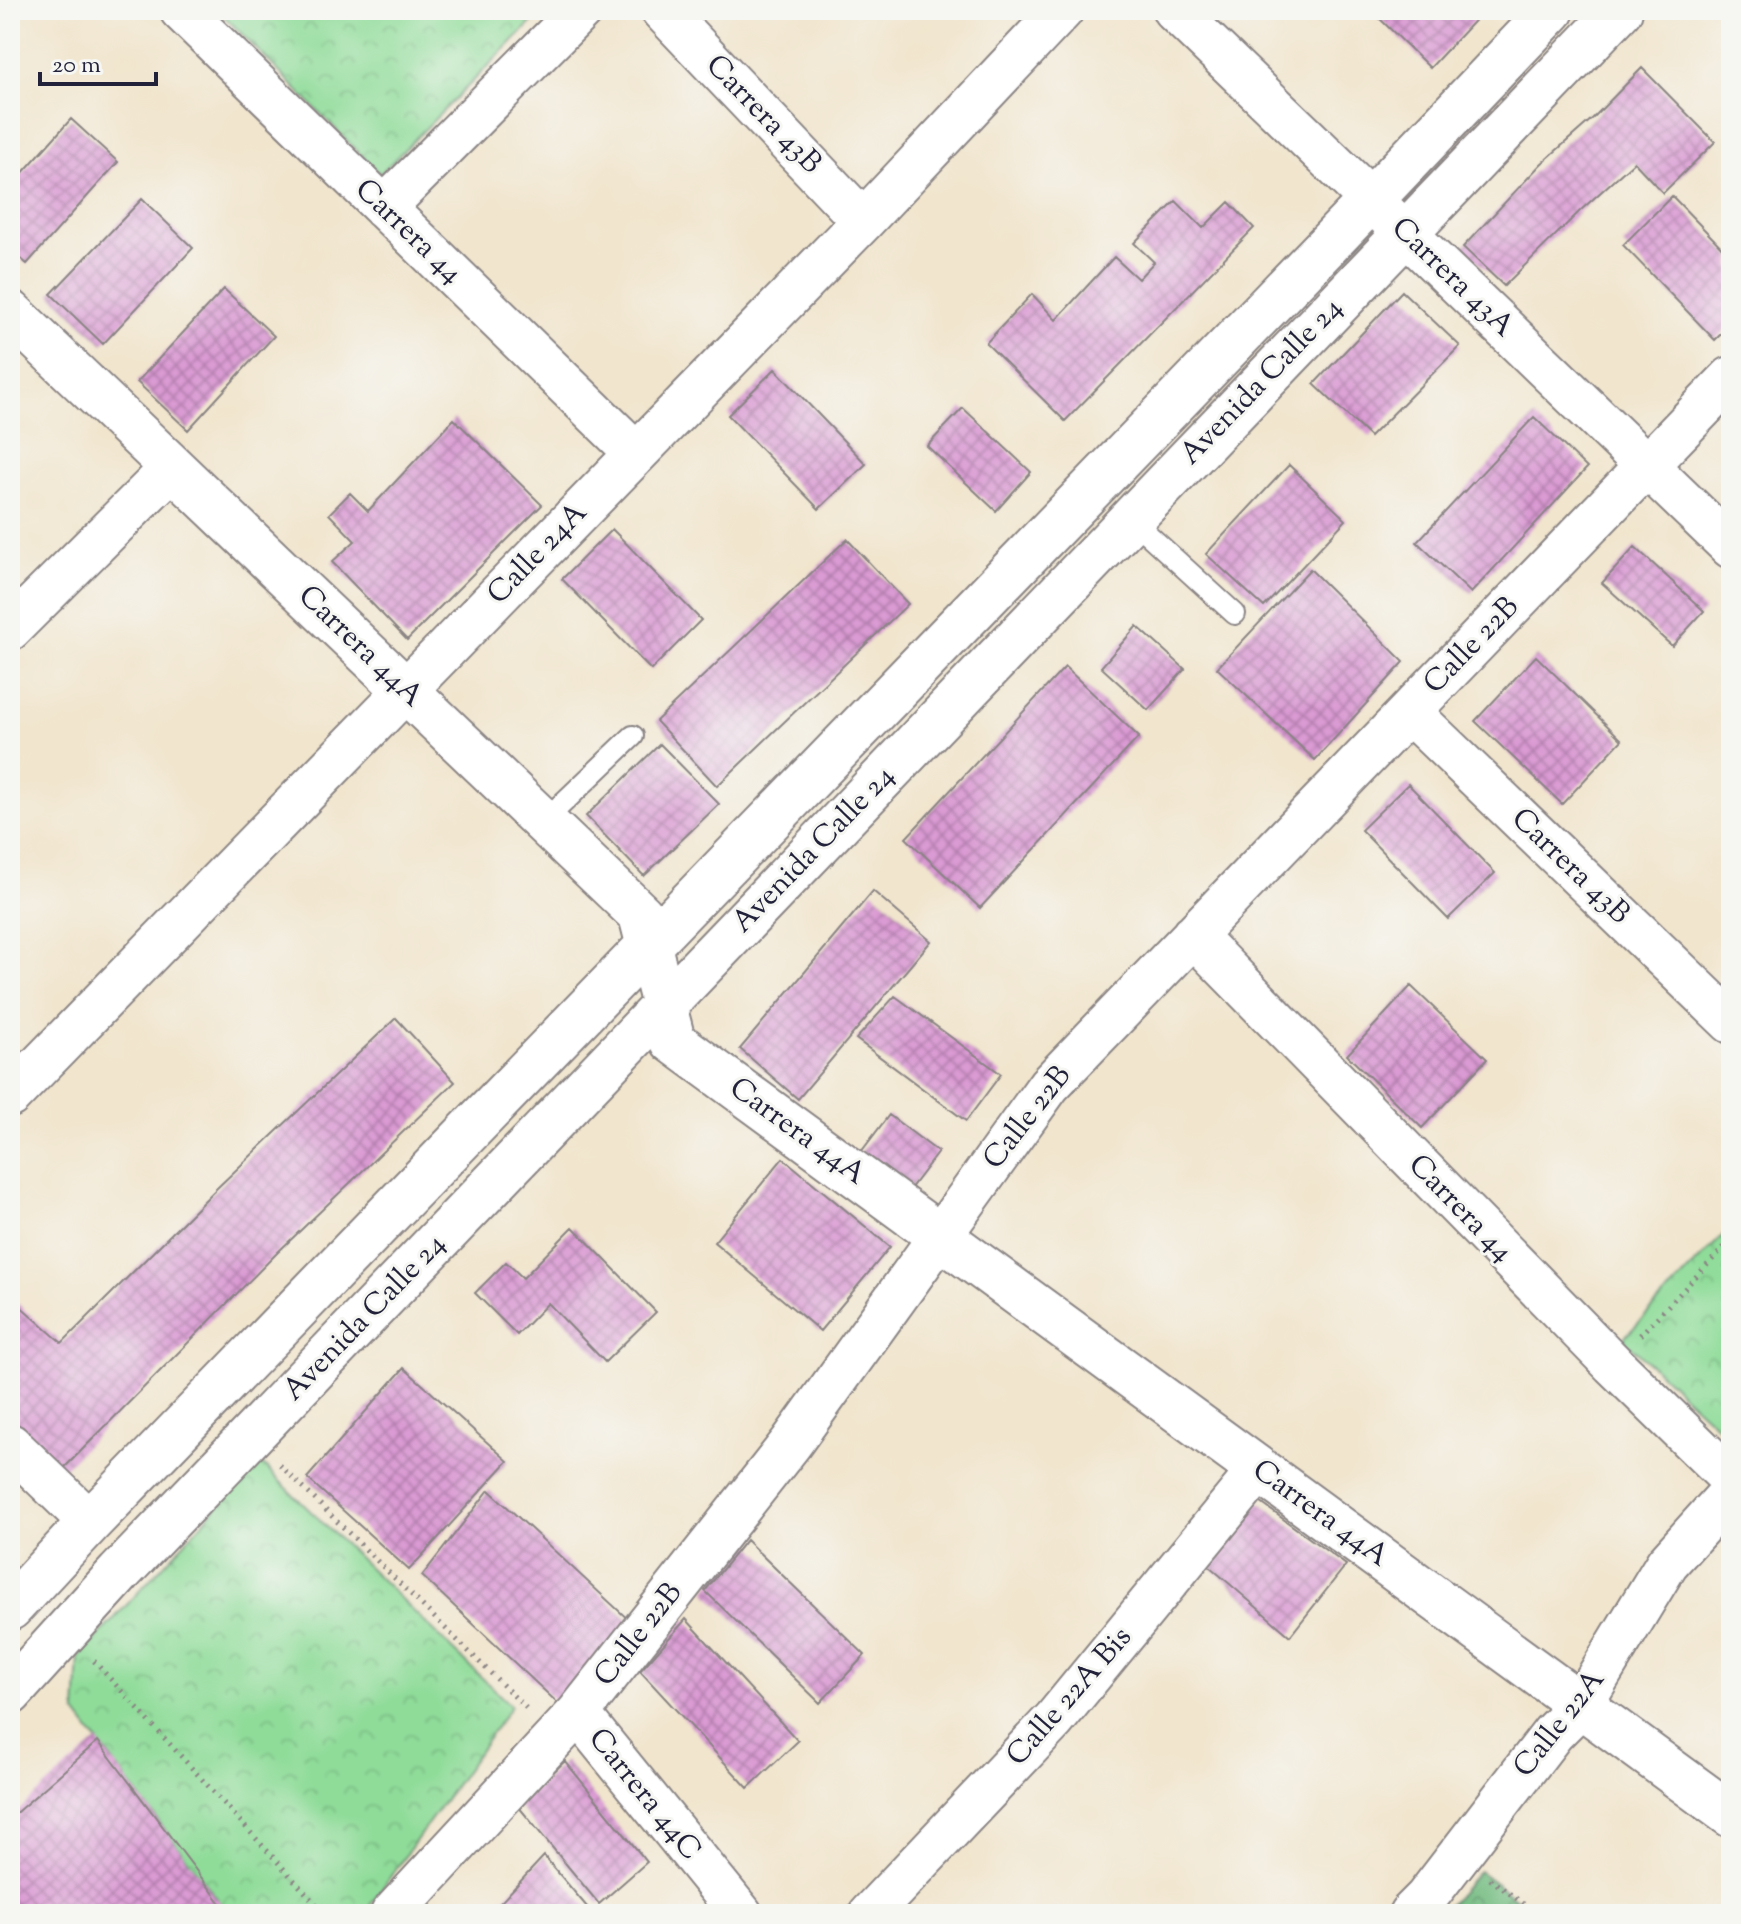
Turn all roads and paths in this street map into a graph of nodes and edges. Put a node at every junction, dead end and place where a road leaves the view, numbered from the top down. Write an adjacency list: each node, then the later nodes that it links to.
1 (181, 10): 9 (street, Carrera 44)
2 (581, 10): 9 (street)
3 (662, 10): 10 (street, Carrera 43B)
4 (1062, 10): 10 (street, Calle 24A)
5 (1174, 10): 8 (street, Carrera 43A)
6 (1552, 10): 8 (main road, Avenida Calle 24)
7 (1620, 10): 11 (main road, Avenida Calle 24)
8 (1371, 200): 11 (street, Carrera 43A); 26 (main road, Avenida Calle 24)
9 (384, 208): 14 (street, Carrera 44)
10 (863, 221): 14 (street, Calle 24A)
11 (1406, 233): 15 (street, Carrera 43A); 17 (main road, Avenida Calle 24)
12 (10, 312): 16 (main road, Carrera 44A)
13 (1731, 378): 15 (street, Calle 22B)
14 (636, 453): 21 (street, Calle 24A)
15 (1647, 465): 18 (street, Carrera 43A); 22 (street, Calle 22B)
16 (172, 468): 20 (street); 21 (main road, Carrera 44A)
17 (1131, 519): 19 (lane); 27 (main road, Avenida Calle 24)
18 (1731, 547)
19 (1235, 614)
20 (10, 629)
21 (405, 690): 24 (main road, Carrera 44A); 29 (street, Calle 24A)
22 (1409, 712): 25 (street, Calle 22B); 28 (street, Carrera 43B)
23 (633, 736): 24 (lane)
24 (543, 822): 26 (main road, Carrera 44A)
25 (1193, 935): 30 (street, Calle 22B); 32 (street, Carrera 44)
26 (648, 946): 27 (main road, Carrera 44A); 38 (main road, Avenida Calle 24)
27 (664, 1007): 30 (main road, Carrera 44A); 41 (main road, Avenida Calle 24)
28 (1731, 1022)
29 (10, 1096)
30 (939, 1235): 35 (main road, Carrera 44A); 44 (street, Calle 22B)
31 (1731, 1240): 32 (path)
32 (1613, 1364): 36 (street, Carrera 44)
33 (10, 1445): 38 (street)
34 (272, 1457): 43 (path)
35 (1259, 1470): 42 (main road, Carrera 44A); 50 (street, Calle 22A Bis)
36 (1731, 1479)
37 (1731, 1492): 42 (street, Calle 22A)
38 (90, 1522): 39 (main road, Avenida Calle 24)
39 (10, 1608)
40 (89, 1656): 47 (path)
41 (10, 1693)
42 (1581, 1705): 45 (main road, Carrera 44A); 51 (street, Calle 22A)
43 (527, 1709)
44 (578, 1713): 48 (street, Calle 22B); 49 (street, Carrera 44C)
45 (1731, 1815)
46 (1479, 1871): 52 (path)
47 (325, 1914)
48 (392, 1914)
49 (741, 1914)
50 (870, 1914)
51 (1410, 1914)
52 (1537, 1914)

